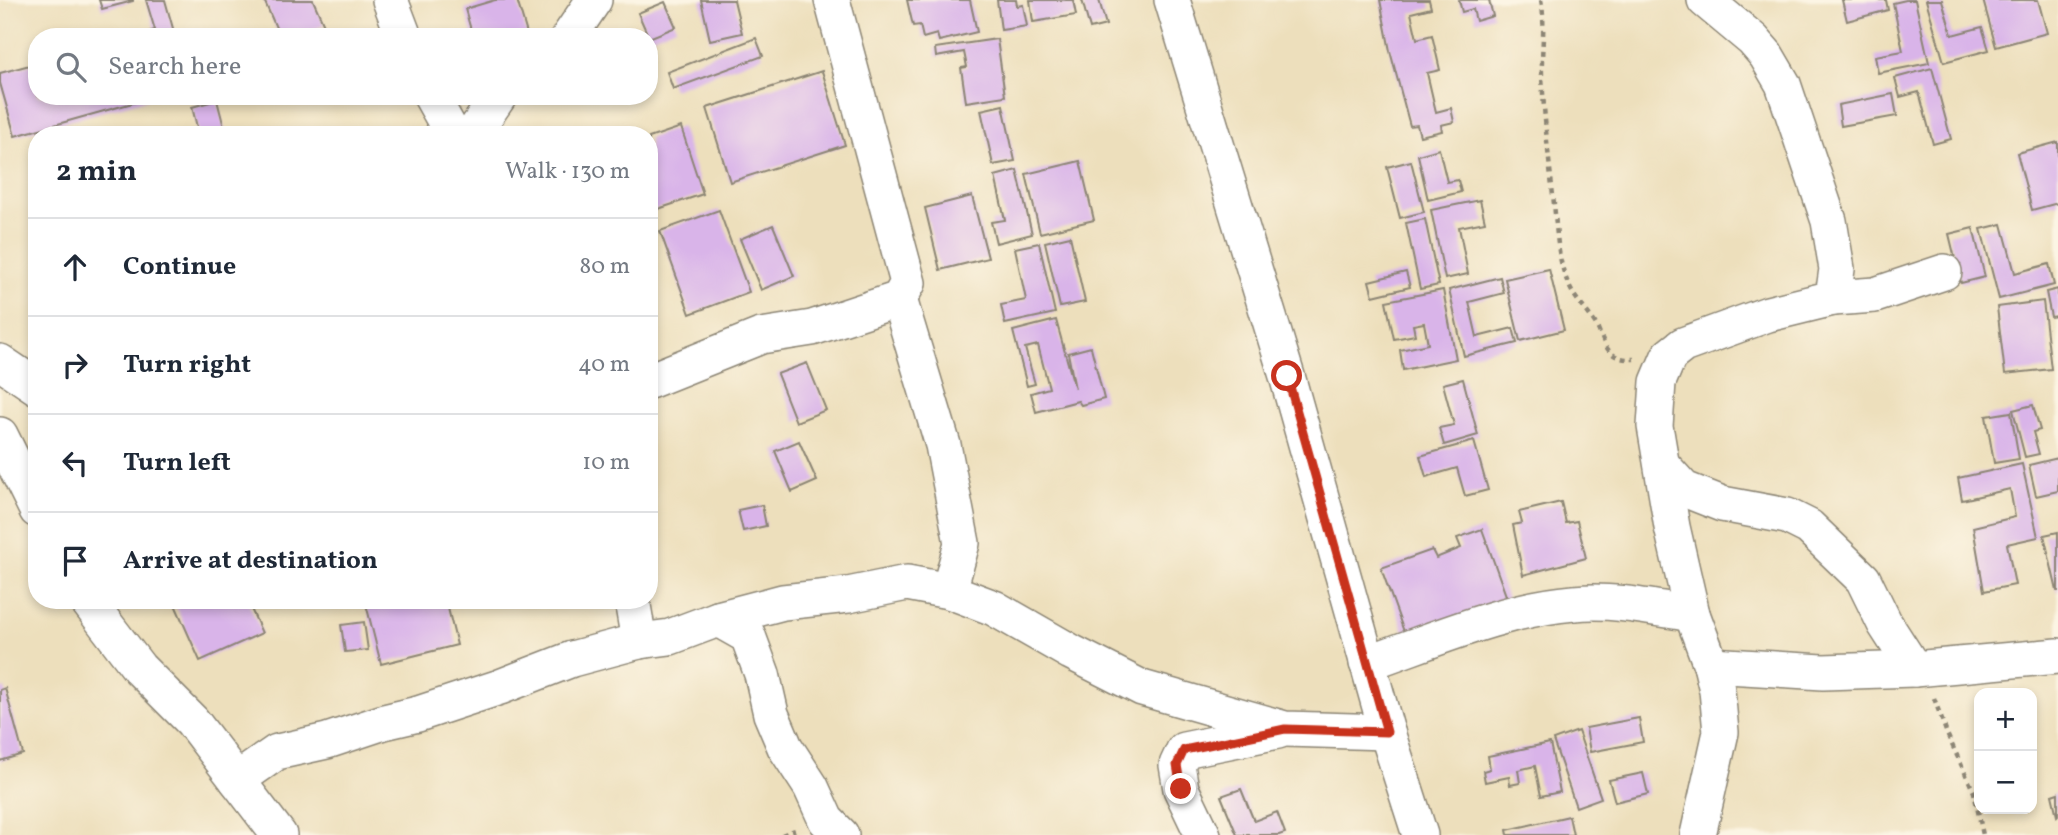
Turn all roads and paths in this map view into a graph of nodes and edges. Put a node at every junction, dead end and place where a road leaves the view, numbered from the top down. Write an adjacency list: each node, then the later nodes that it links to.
1 (390, 0): 7 (street)
2 (594, 0): 8 (street)
3 (832, 0): 15 (street)
4 (1172, 0): 30 (street)
5 (1541, 0): 16 (path)
6 (1705, 0): 14 (street)
7 (401, 28)
8 (575, 28)
9 (436, 105): 11 (street)
10 (493, 105): 12 (street)
11 (448, 126)
12 (478, 126)
13 (1944, 272): 14 (street)
14 (1833, 298): 16 (street)
15 (899, 299): 18 (street); 23 (street)
16 (1670, 356): 21 (street)
17 (0, 362): 19 (street)
18 (658, 377)
19 (28, 381)
20 (0, 435): 22 (street)
21 (1663, 466): 26 (street); 32 (street)
22 (28, 492)
23 (949, 591): 27 (street); 33 (street)
24 (95, 609): 35 (street)
25 (634, 609): 28 (street)
26 (1692, 614): 30 (street); 31 (street)
27 (718, 619): 28 (street); 37 (street)
28 (639, 640): 35 (street)
29 (2058, 656): 32 (street)
30 (1367, 663): 34 (street)
31 (1711, 665): 32 (street); 40 (street)
32 (1919, 669): 41 (path)
33 (1285, 729): 34 (street); 38 (street)
34 (1387, 732): 39 (street)
35 (237, 780): 36 (street)
36 (279, 835)
37 (841, 835)
38 (1203, 835)
39 (1420, 835)
40 (1698, 835)
41 (1983, 835)

